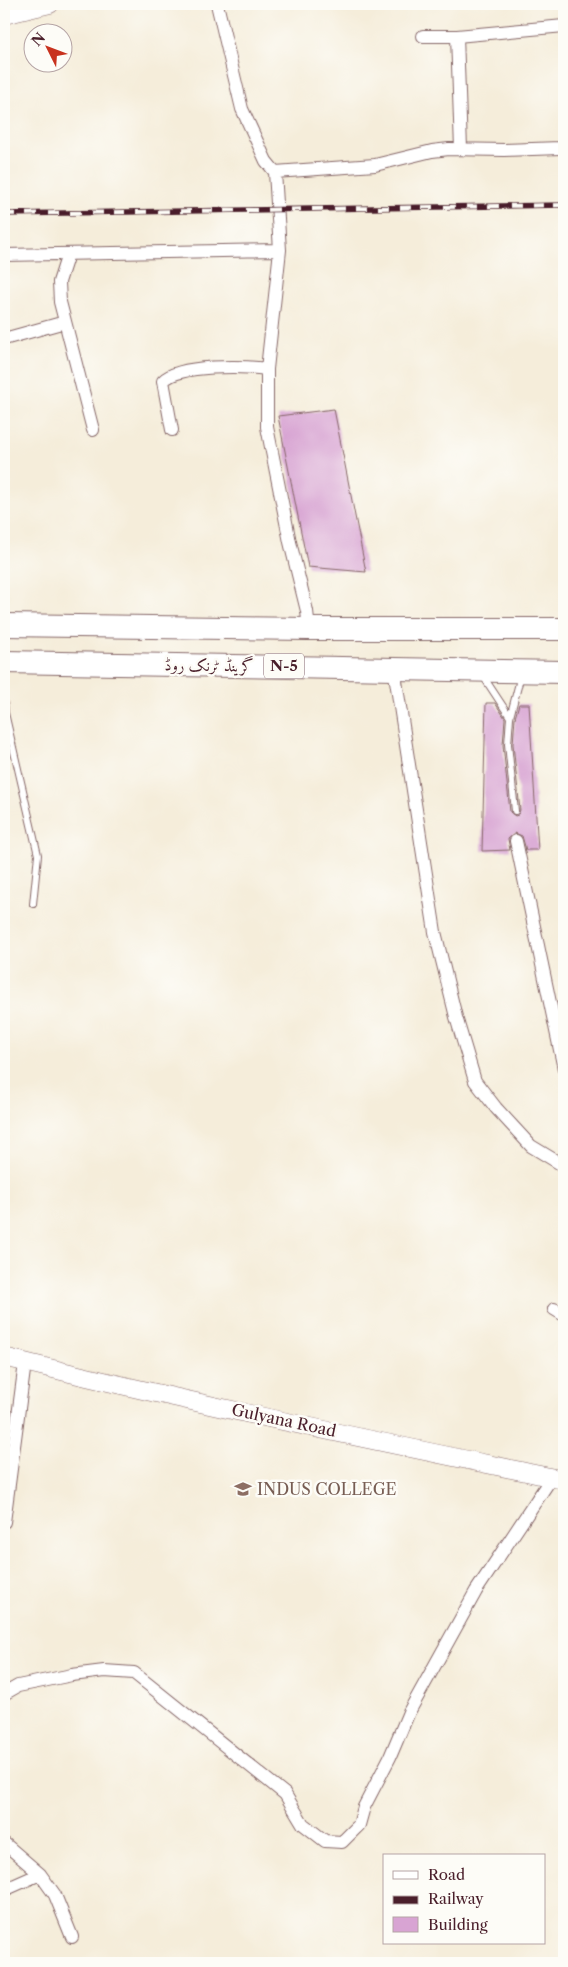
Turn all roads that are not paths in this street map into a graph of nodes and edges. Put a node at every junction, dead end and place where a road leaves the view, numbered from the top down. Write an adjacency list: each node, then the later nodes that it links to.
1 (50, 4): 3 (main road)
2 (217, 4): 9 (street)
3 (4, 15)
4 (564, 26): 6 (street)
5 (423, 36): 6 (street)
6 (457, 36): 8 (street)
7 (564, 146): 8 (street)
8 (461, 149): 9 (street)
9 (275, 172): 10 (street)
10 (280, 250): 11 (street); 15 (street)
11 (68, 254): 12 (street); 13 (street)
12 (4, 255)
13 (65, 322): 14 (street); 16 (street)
14 (4, 339)
15 (267, 369): 17 (street); 19 (street)
16 (93, 430)
17 (172, 430)
18 (4, 625): 19 (highway, N-5)
19 (309, 629): 20 (highway, N-5); 22 (highway)
20 (564, 629)
21 (4, 662): 22 (highway, گرینڈ ٹرنک روڈ / N-5)
22 (309, 667): 23 (highway, گرینڈ ٹرنک روڈ / N-5)
23 (394, 668): 24 (highway, گرینڈ ٹرنک روڈ / N-5); 33 (street)
24 (478, 670): 25 (highway, گرینڈ ٹرنک روڈ / N-5); 28 (lane)
25 (522, 671): 26 (highway, گرینڈ ٹرنک روڈ / N-5); 28 (lane)
26 (564, 672)
27 (4, 701): 31 (lane)
28 (510, 717): 29 (lane)
29 (516, 811)
30 (516, 841): 32 (street)
31 (33, 904)
32 (564, 1069)
33 (564, 1166)
34 (4, 1358): 35 (main road, Gulyana Road)
35 (25, 1363): 36 (main road, Gulyana Road); 37 (street)
36 (558, 1478): 38 (street)
37 (4, 1522)
38 (4, 1694)
39 (4, 1843): 40 (street)
40 (40, 1874): 41 (street); 42 (street)
41 (4, 1890)
42 (72, 1938)

